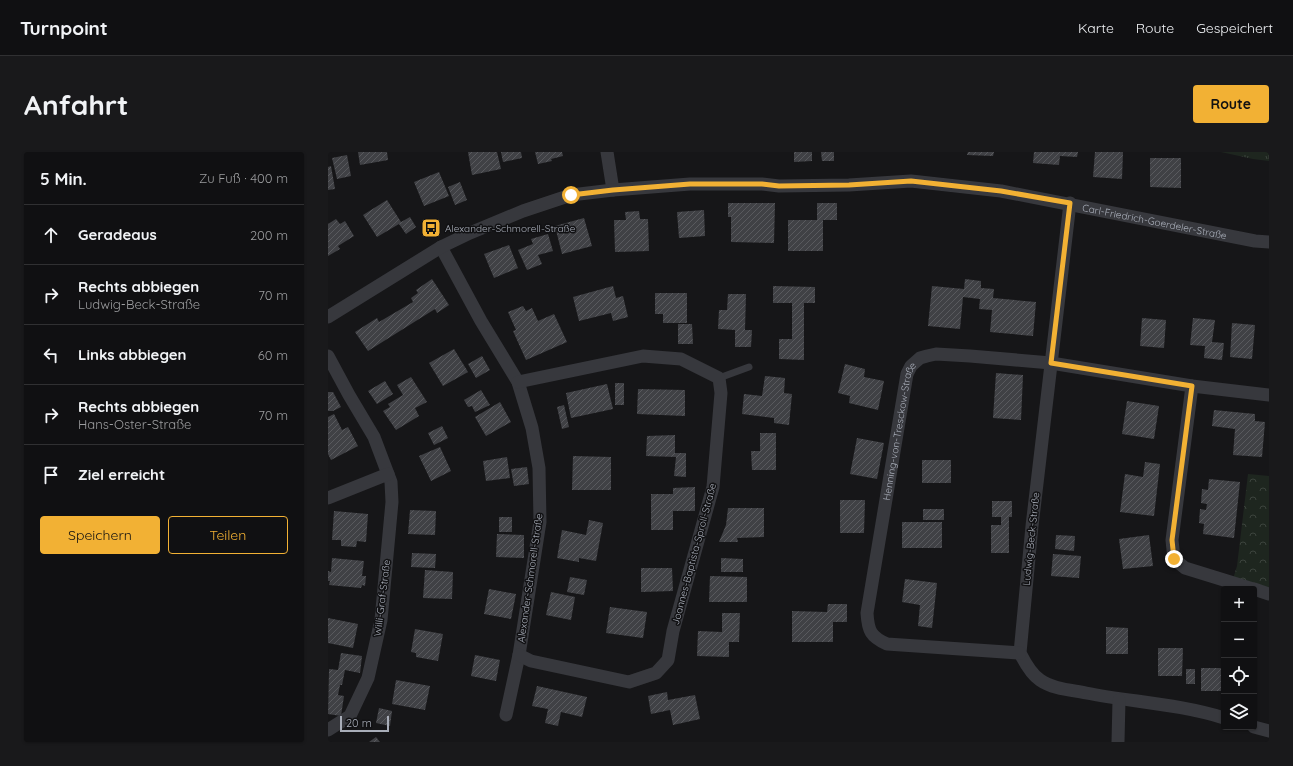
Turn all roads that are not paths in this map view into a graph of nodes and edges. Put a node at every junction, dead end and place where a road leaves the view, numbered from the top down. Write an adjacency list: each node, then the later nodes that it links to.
1 (607, 152): 2 (street)
2 (613, 190): 3 (street, Carl-Friedrich-Goerdeler-Straße); 5 (street, Carl-Friedrich-Goerdeler-Straße)
3 (1070, 203): 4 (street, Carl-Friedrich-Goerdeler-Straße); 8 (street, Ludwig-Beck-Straße)
4 (1269, 242)
5 (441, 247): 6 (street, Carl-Friedrich-Goerdeler-Straße); 11 (street, Alexander-Schmorell-Straße)
6 (328, 317)
7 (328, 356): 14 (street, Willi-Graf-Straße)
8 (1051, 363): 12 (street, Henning-von-Tresckow-Straße); 19 (street, Ludwig-Beck-Straße); 19 (street, Henning-von-Tresckow-Straße)
9 (749, 367): 10 (lane)
10 (719, 378): 11 (street); 20 (street, Joannes-Baptista-Sproll-Straße)
11 (518, 382): 20 (street, Alexander-Schmorell-Straße)
12 (1192, 386): 13 (street, Henning-von-Tresckow-Straße); 16 (street)
13 (1269, 394)
14 (388, 474): 15 (street); 25 (street, Willi-Graf-Straße)
15 (328, 498)
16 (1243, 586)
17 (1257, 590): 18 (street)
18 (1269, 594)
19 (1020, 653): 21 (street)
20 (519, 654): 22 (street, Alexander-Schmorell-Straße)
21 (1119, 700): 23 (street); 27 (street)
22 (506, 715)
23 (1221, 717)
24 (1257, 728): 26 (street)
25 (328, 730)
26 (1269, 731)
27 (1118, 742)

